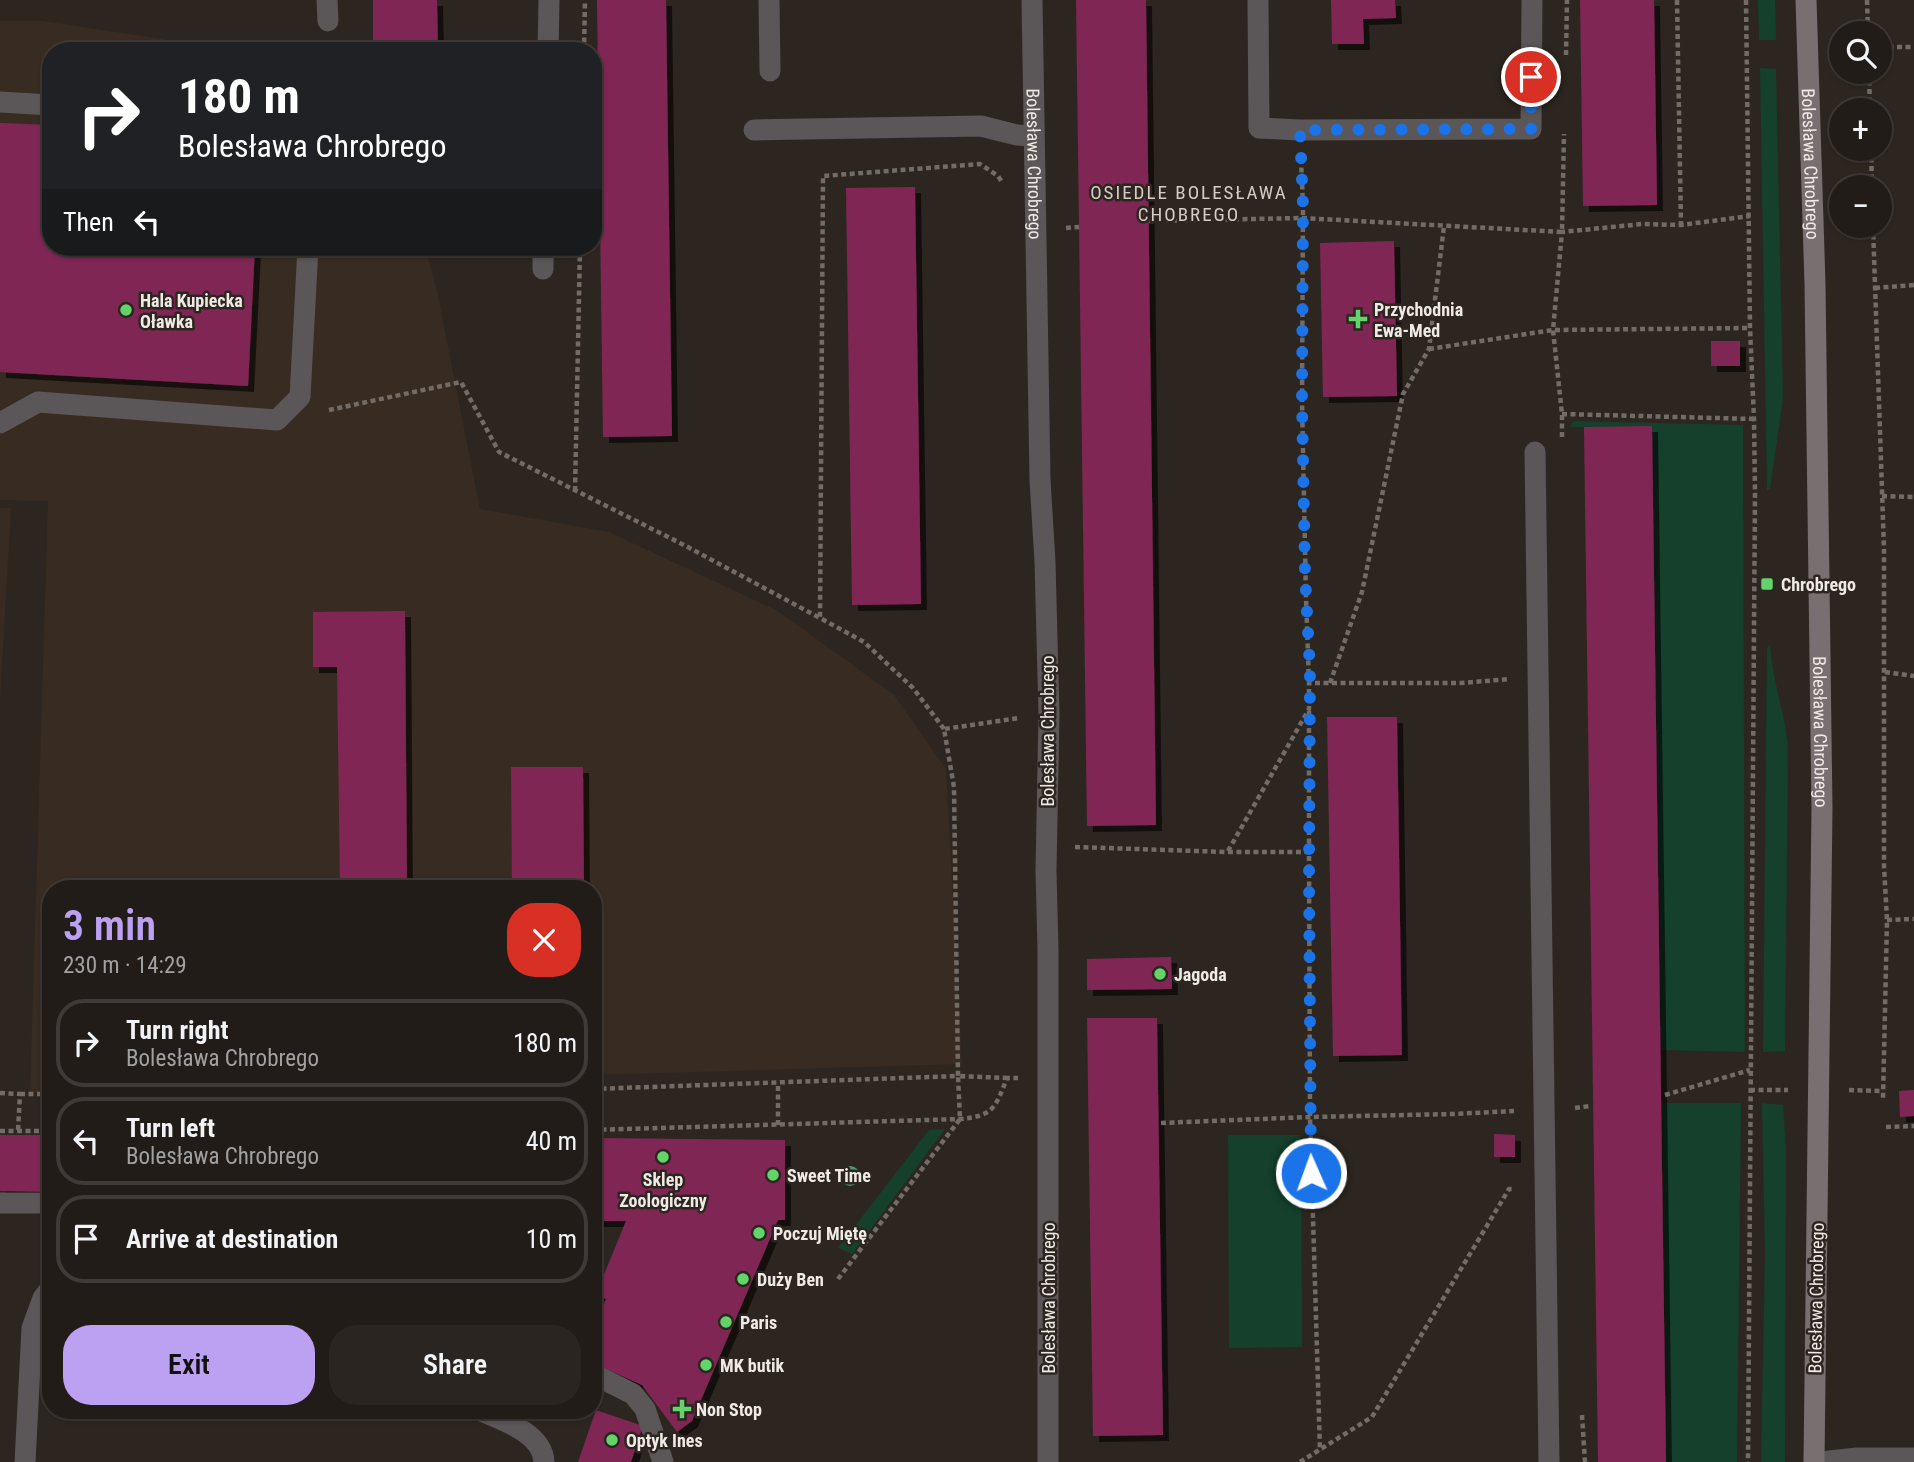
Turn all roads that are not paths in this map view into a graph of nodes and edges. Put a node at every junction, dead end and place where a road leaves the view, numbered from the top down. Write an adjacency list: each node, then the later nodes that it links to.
1 (549, 0): 7 (street)
2 (769, 0): 8 (street)
3 (1032, 0): 12 (street, Bolesława Chrobrego)
4 (1258, 0): 5 (street)
5 (1532, 0)
6 (1806, 0): 29 (main road, Bolesława Chrobrego)
7 (548, 42)
8 (770, 71)
9 (0, 102): 10 (street)
10 (42, 104)
11 (754, 130): 12 (street)
12 (1033, 136): 27 (street, Bolesława Chrobrego)
13 (308, 256): 16 (street)
14 (543, 256): 15 (street)
15 (543, 269)
16 (0, 423)
17 (1535, 452): 28 (street)
18 (0, 1203): 19 (street)
19 (42, 1203)
20 (42, 1301): 24 (street)
21 (602, 1378): 26 (street)
22 (500, 1419): 25 (street)
23 (1914, 1458): 30 (street)
24 (25, 1462)
25 (544, 1462)
26 (663, 1462)
27 (1048, 1462)
28 (1549, 1462)
29 (1814, 1462)
30 (1820, 1462)

